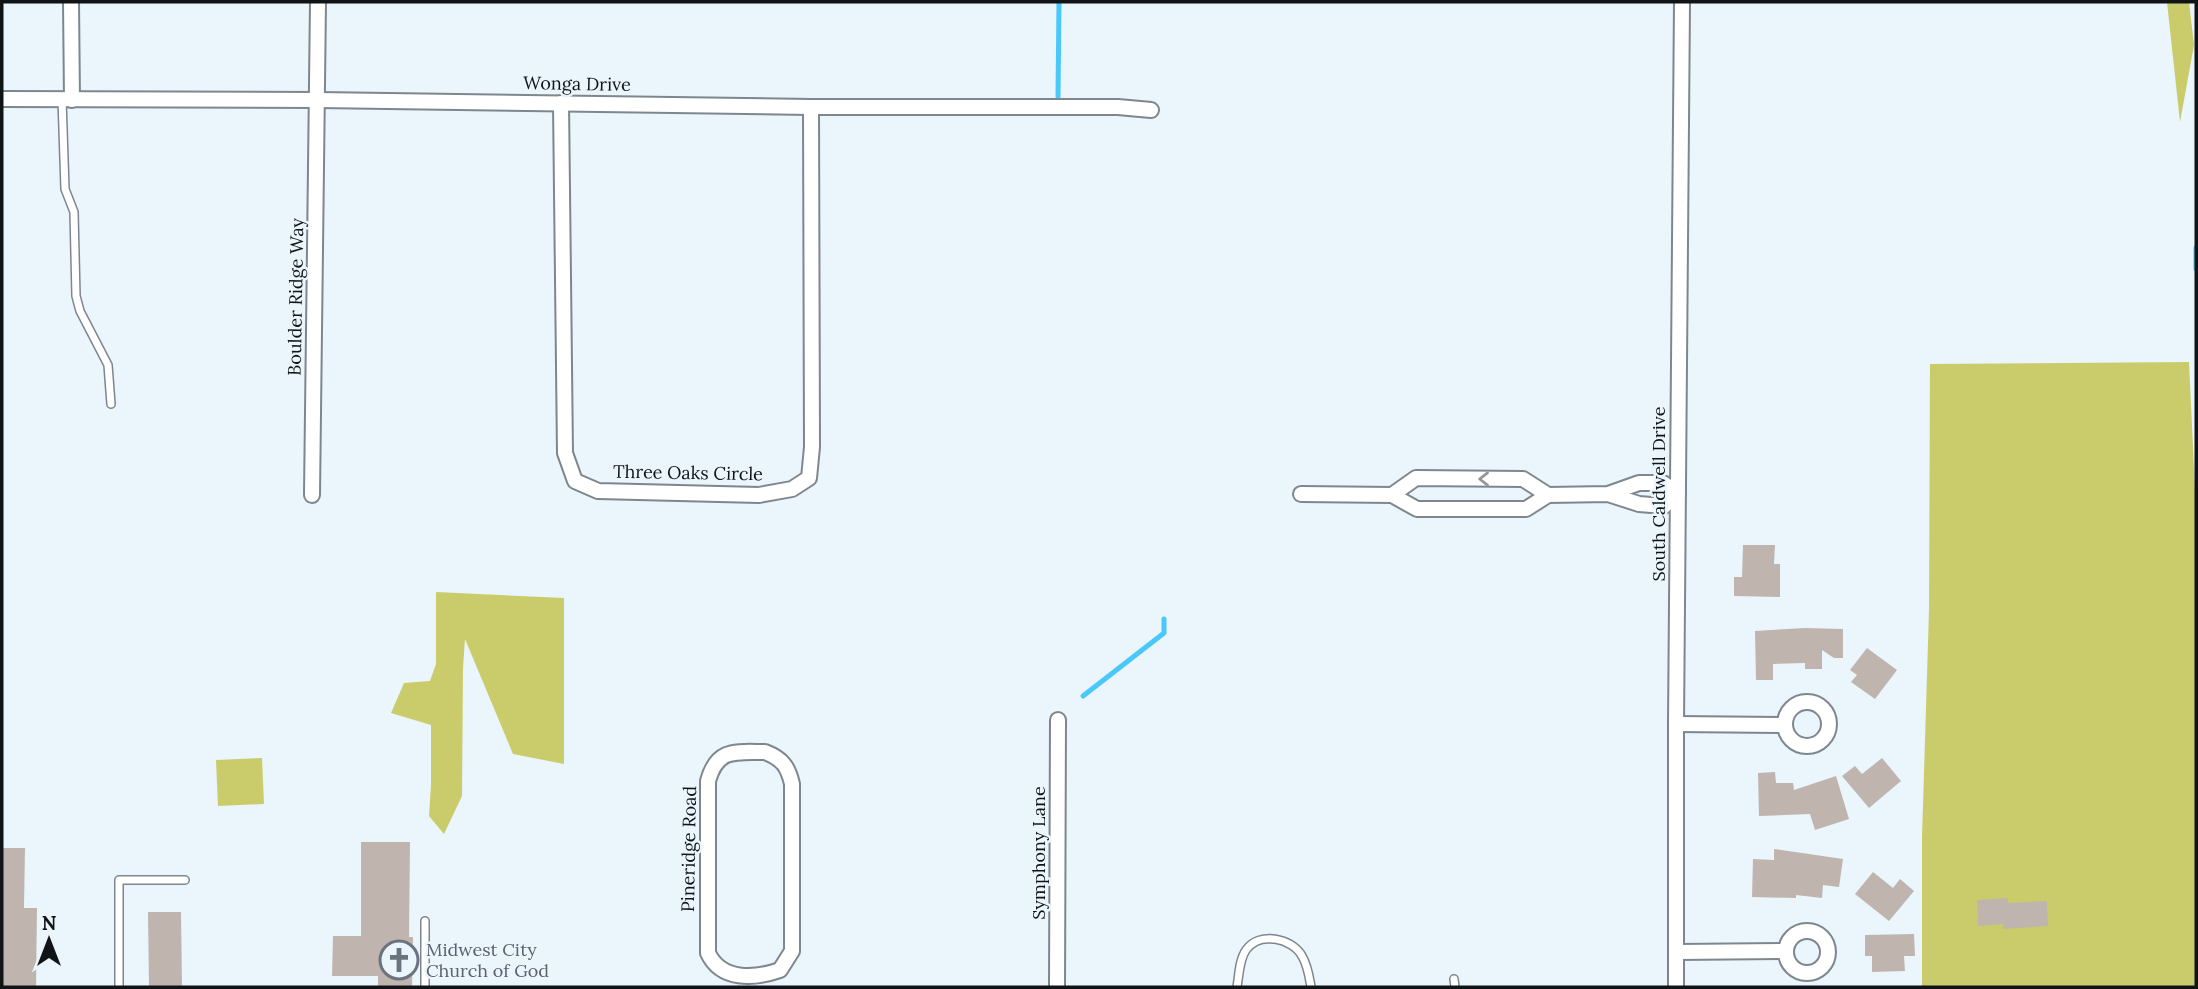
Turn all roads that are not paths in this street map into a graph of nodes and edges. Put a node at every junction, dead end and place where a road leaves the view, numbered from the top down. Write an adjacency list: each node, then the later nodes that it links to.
1 (71, 2): 5 (street)
2 (318, 2): 6 (street, Boulder Ridge Way)
3 (1682, 2): 12 (street, South Caldwell Drive)
4 (2, 99): 5 (street, Wonga Drive)
5 (67, 99): 6 (street, Wonga Drive); 10 (lane)
6 (318, 100): 7 (street, Wonga Drive); 15 (street, Boulder Ridge Way)
7 (561, 103): 8 (street, Wonga Drive); 8 (street, Three Oaks Circle)
8 (811, 107): 9 (street, Wonga Drive)
9 (1151, 110)
10 (111, 404)
11 (1639, 483): 12 (street); 14 (street); 18 (street)
12 (1678, 493): 18 (street); 20 (street, South Caldwell Drive)
13 (1301, 494): 16 (street)
14 (1608, 494): 17 (street); 18 (street)
15 (312, 495)
16 (1392, 495): 17 (street); 17 (street, one-way to 16)
17 (1548, 495)
18 (1639, 504)
19 (1058, 720): 30 (street, Symphony Lane)
20 (1676, 724): 21 (street); 25 (street, South Caldwell Drive)
21 (1784, 725)
22 (185, 880): 28 (lane)
23 (425, 921): 29 (lane)
24 (1786, 951): 25 (street)
25 (1677, 953): 33 (street, South Caldwell Drive)
26 (734, 981): 27 (street, Pineridge Road); 27 (street, Pineridge Road)
27 (764, 981)
28 (119, 987)
29 (425, 987)
30 (1057, 987)
31 (1237, 987): 32 (lane)
32 (1311, 987)
33 (1676, 987)

